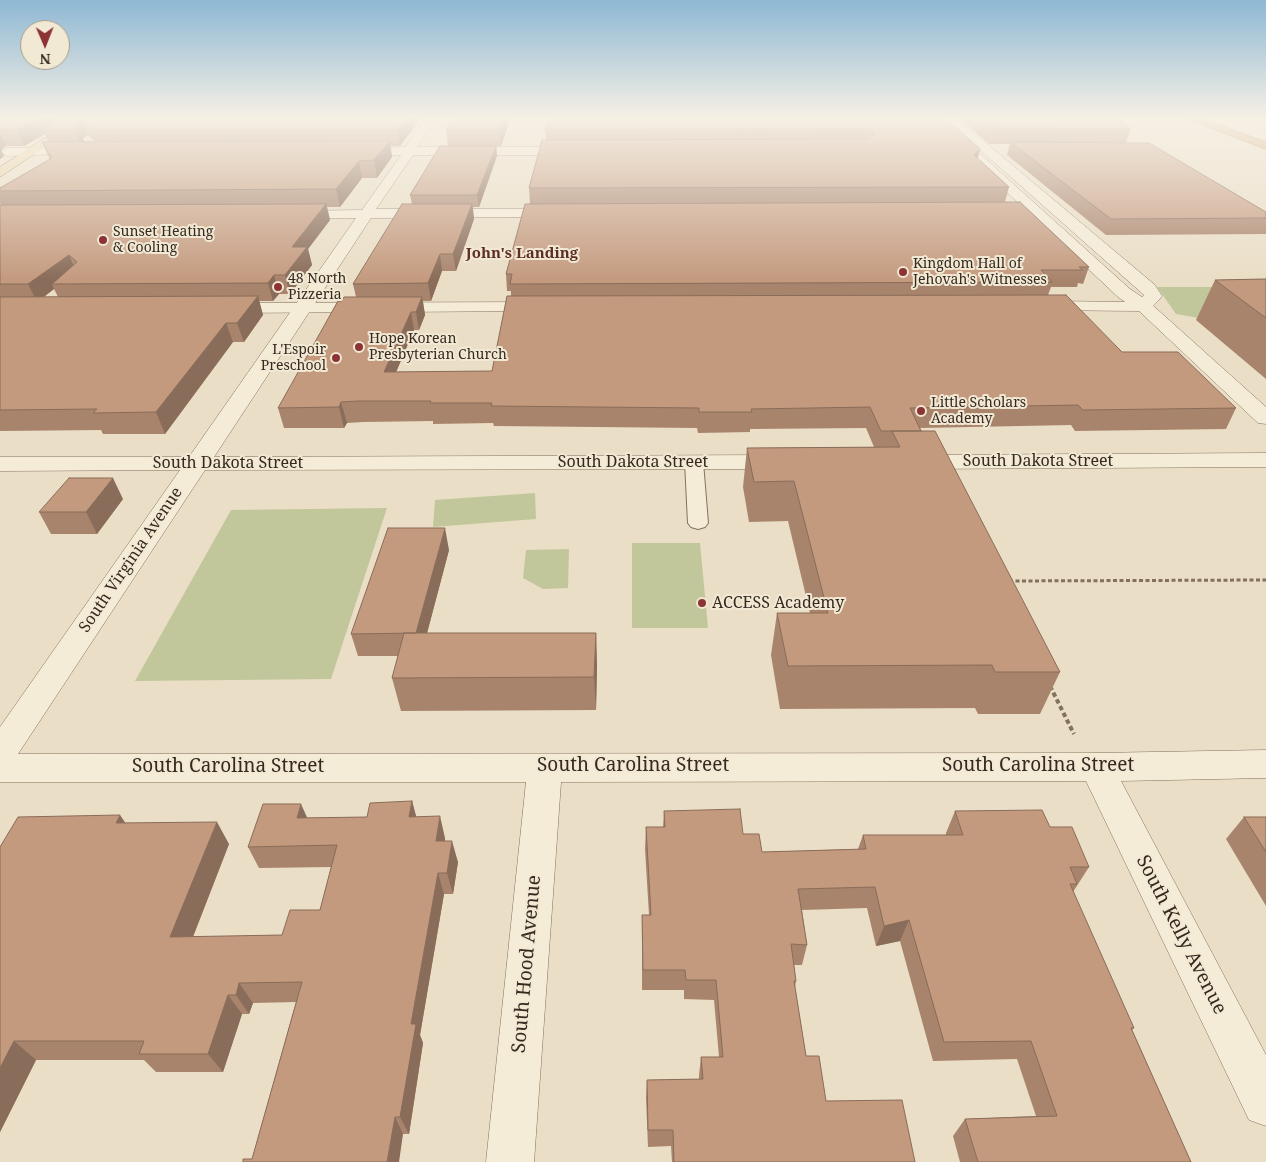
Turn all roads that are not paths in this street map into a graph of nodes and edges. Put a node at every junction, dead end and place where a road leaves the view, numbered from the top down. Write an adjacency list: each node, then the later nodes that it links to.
1 (395, 171): 8 (street, South Virginia Avenue)
2 (990, 171): 5 (street)
3 (1011, 171): 10 (street)
4 (1014, 211): 5 (street)
5 (1033, 211): 10 (street)
6 (570, 213): 8 (street)
7 (274, 214): 8 (street)
8 (366, 214): 13 (street, South Virginia Avenue)
9 (1024, 306): 10 (street)
10 (1143, 306): 14 (street)
11 (556, 307): 13 (street)
12 (208, 308): 13 (street)
13 (302, 308): 19 (street, South Virginia Avenue)
14 (1266, 418)
15 (1266, 460): 18 (street, South Dakota Street)
16 (694, 462): 17 (street, South Dakota Street); 19 (street, South Dakota Street); 21 (lane)
17 (801, 462)
18 (889, 462)
19 (197, 463): 20 (street, South Dakota Street); 23 (street, South Virginia Avenue)
20 (0, 464)
21 (698, 523)
22 (1085, 752): 24 (street, South Carolina Street); 25 (street, South Carolina Street); 27 (street, South Kelly Avenue)
23 (0, 754)
24 (1266, 764)
25 (545, 766): 26 (street, South Carolina Street); 28 (street, South Hood Avenue)
26 (0, 768)
27 (1266, 1103)
28 (510, 1162)

